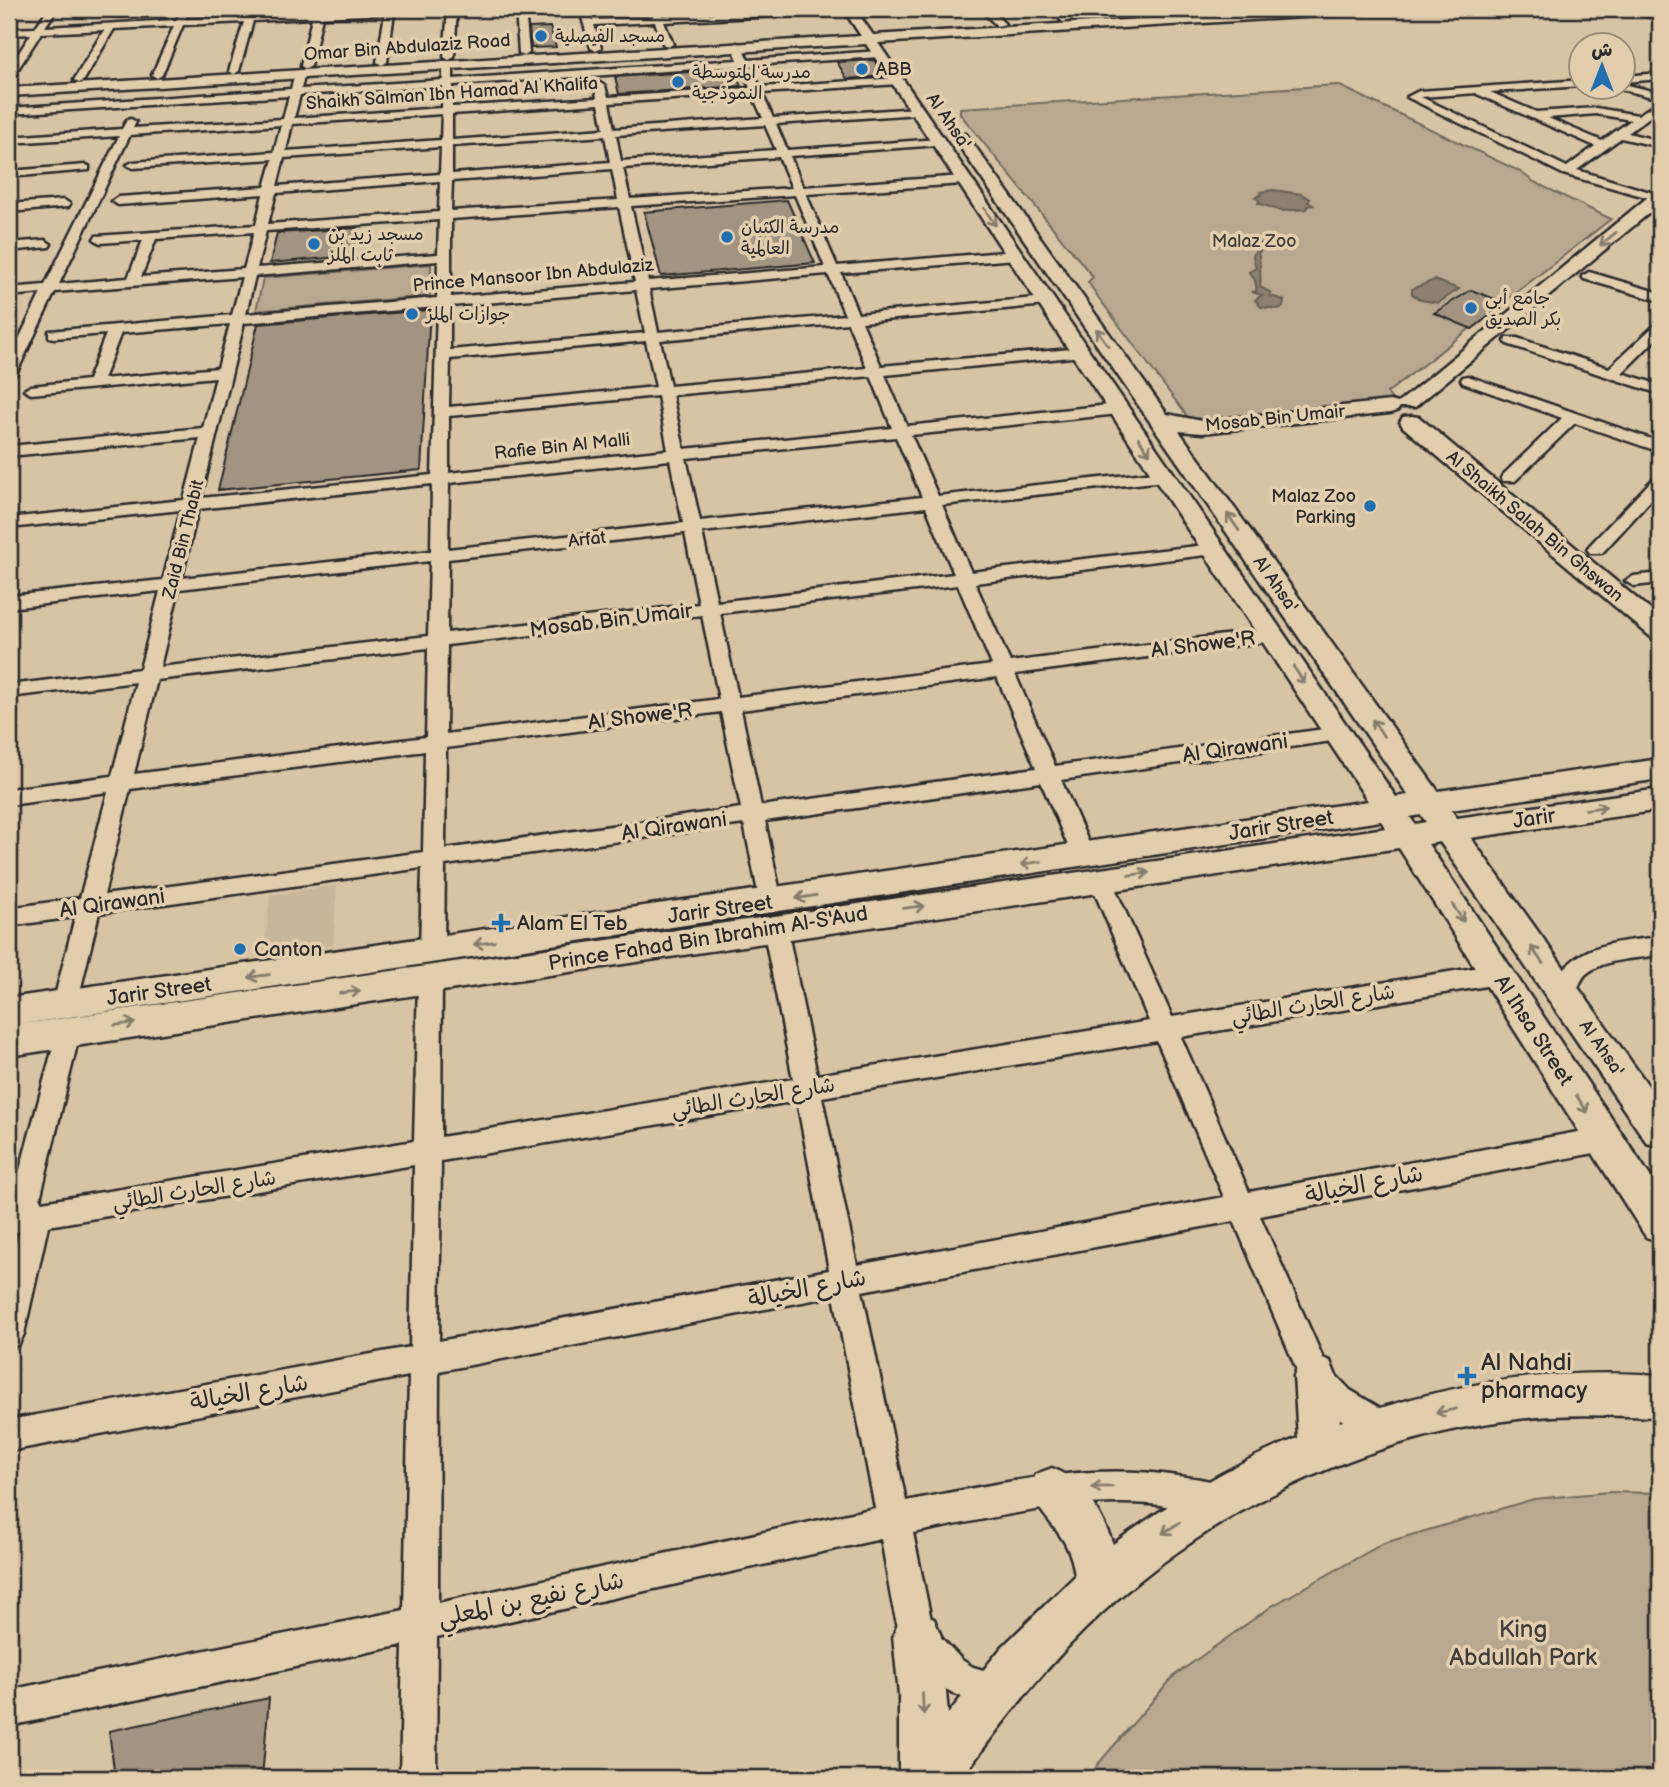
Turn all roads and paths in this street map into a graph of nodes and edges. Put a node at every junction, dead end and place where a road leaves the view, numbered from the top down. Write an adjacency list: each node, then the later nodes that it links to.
1 (52, 9): 28 (street)
2 (186, 9): 23 (street)
3 (424, 9): 15 (street)
4 (452, 9): 36 (street)
5 (520, 9): 35 (street)
6 (584, 9): 24 (street)
7 (846, 9): 17 (street); 31 (main road)
8 (985, 9): 25 (street)
9 (1054, 9): 22 (street)
10 (1234, 9): 11 (main road); 18 (main road)
11 (1247, 9)
12 (1367, 9): 31 (main road)
13 (1631, 9): 21 (main road)
14 (1650, 9): 21 (main road)
15 (390, 11): 16 (street); 37 (street)
16 (318, 12): 19 (street); 40 (street, Zaid Bin Thabit)
17 (720, 12): 20 (street); 27 (street)
18 (1124, 12): 22 (main road)
19 (252, 14): 23 (street); 42 (street)
20 (656, 14): 24 (street); 32 (street)
21 (1660, 14)
22 (1066, 20): 25 (main road)
23 (180, 22): 26 (street); 47 (street)
24 (589, 23): 34 (street)
25 (1000, 24): 31 (main road)
26 (111, 26): 28 (street); 48 (street)
27 (727, 28)
28 (38, 30): 29 (street); 44 (street)
29 (9, 32)
30 (844, 36): 31 (main road, Omar Bin Abdulaziz Road); 32 (main road, Omar Bin Abdulaziz Road); 33 (main road, Omar Bin Abdulaziz Road)
31 (884, 36): 38 (street); 49 (main road, Al Ahsa'); 138 (main road, Al Ahsa', one-way to 31)
32 (668, 44): 34 (main road, Omar Bin Abdulaziz Road)
33 (737, 46): 34 (main road, Omar Bin Abdulaziz Road); 38 (street)
34 (595, 52): 35 (main road, Omar Bin Abdulaziz Road); 36 (main road, Omar Bin Abdulaziz Road); 43 (street)
35 (524, 53): 36 (main road, Omar Bin Abdulaziz Road)
36 (448, 61): 37 (main road, Omar Bin Abdulaziz Road); 40 (main road, Omar Bin Abdulaziz Road); 50 (street)
37 (382, 62): 40 (main road, Omar Bin Abdulaziz Road)
38 (745, 63): 43 (street); 54 (street)
39 (1647, 66): 41 (street)
40 (303, 70): 42 (main road, Omar Bin Abdulaziz Road); 47 (main road, Omar Bin Abdulaziz Road); 57 (street, Zaid Bin Thabit)
41 (1660, 70)
42 (234, 71): 47 (main road, Omar Bin Abdulaziz Road)
43 (597, 72): 50 (street); 59 (street)
44 (9, 75)
45 (1660, 76): 46 (street)
46 (1638, 78)
47 (154, 79): 48 (main road, Omar Bin Abdulaziz Road); 56 (main road, Omar Bin Abdulaziz Road); 60 (street)
48 (79, 80): 52 (main road, Omar Bin Abdulaziz Road)
49 (898, 81): 54 (street, Shaikh Salman Ibn Hamad Al Khalifa); 64 (main road, Al Ahsa')
50 (448, 82): 57 (street); 63 (street)
51 (1568, 84): 53 (street)
52 (9, 86)
53 (1477, 90): 65 (street); 83 (street)
54 (757, 91): 59 (street, Shaikh Salman Ibn Hamad Al Khalifa); 67 (street)
55 (1638, 91): 58 (street)
56 (9, 92)
57 (295, 92): 60 (street); 68 (street, Zaid Bin Thabit)
58 (1660, 96)
59 (603, 101): 63 (street, Shaikh Salman Ibn Hamad Al Khalifa); 70 (street)
60 (141, 102): 62 (street); 69 (street)
61 (1660, 104): 66 (street)
62 (9, 111)
63 (447, 111): 68 (street, Shaikh Salman Ibn Hamad Al Khalifa); 74 (street)
64 (918, 111): 67 (street); 73 (main road, Al Ahsa')
65 (1534, 116): 66 (street); 76 (street)
66 (1640, 119): 71 (street)
67 (770, 121): 70 (street); 77 (street)
68 (287, 122): 69 (street, Shaikh Salman Ibn Hamad Al Khalifa); 78 (street, Zaid Bin Thabit)
69 (126, 132): 72 (street, Shaikh Salman Ibn Hamad Al Khalifa); 110 (street)
70 (610, 132): 74 (street); 80 (street)
71 (1620, 134): 75 (street); 76 (street)
72 (9, 140)
73 (939, 142): 77 (street); 87 (main road, Al Ahsa')
74 (447, 143): 78 (street); 85 (street)
75 (1660, 144)
76 (1603, 146): 83 (street)
77 (783, 153): 80 (street); 90 (street)
78 (279, 155): 86 (street); 89 (street, Zaid Bin Thabit)
79 (133, 165): 86 (street)
80 (617, 165): 85 (street); 93 (street)
81 (85, 168): 82 (street)
82 (38, 172): 84 (street); 88 (street)
83 (1567, 172): 96 (street)
84 (9, 174)
85 (446, 177): 89 (street); 97 (street)
86 (170, 180): 89 (street); 92 (street)
87 (964, 180): 90 (street); 103 (main road, Al Ahsa', one-way to 103)
88 (32, 184)
89 (270, 190): 98 (street, Zaid Bin Thabit)
90 (800, 191): 93 (street); 105 (street)
91 (25, 195): 95 (street)
92 (118, 201)
93 (625, 203): 97 (street); 109 (street)
94 (64, 204): 95 (street)
95 (14, 208)
96 (1659, 210): 107 (main road); 136 (main road, one-way to 136)
97 (446, 216): 98 (street); 104 (street)
98 (261, 228): 99 (street); 106 (street, Zaid Bin Thabit)
99 (151, 236): 100 (street); 108 (street)
100 (100, 239)
101 (45, 244): 102 (street)
102 (9, 247)
103 (1016, 255): 105 (street, Prince Mansoor Ibn Abdulaziz); 113 (main road, Al Ahsa')
104 (445, 257): 106 (street); 114 (street)
105 (833, 270): 109 (street, Prince Mansoor Ibn Abdulaziz); 115 (street)
106 (250, 272): 108 (street); 116 (street, Zaid Bin Thabit)
107 (1589, 276): 112 (street); 121 (main road)
108 (133, 282): 110 (street)
109 (642, 286): 114 (street, Prince Mansoor Ibn Abdulaziz); 120 (street)
110 (50, 288): 111 (street); 126 (street)
111 (9, 292)
112 (1660, 297)
113 (1047, 301): 115 (street); 122 (main road, Al Ahsa')
114 (444, 302): 116 (street, Prince Mansoor Ibn Abdulaziz); 123 (street)
115 (854, 318): 120 (street); 124 (street)
116 (238, 319): 118 (street, Prince Mansoor Ibn Abdulaziz); 125 (street, Zaid Bin Thabit)
117 (1660, 328): 127 (street)
118 (115, 329): 119 (street, Prince Mansoor Ibn Abdulaziz); 129 (street)
119 (54, 334)
120 (652, 336): 123 (street); 132 (street)
121 (1512, 341): 127 (street); 128 (main road)
122 (1082, 352): 124 (street); 134 (main road, Al Ahsa')
123 (443, 355): 135 (street)
124 (876, 371): 132 (street); 139 (street)
125 (224, 372): 129 (street); 141 (street, Zaid Bin Thabit)
126 (9, 374)
127 (1612, 374): 131 (street)
128 (1468, 380): 133 (main road); 137 (street)
129 (94, 384): 130 (street)
130 (31, 390)
131 (1660, 390)
132 (664, 391): 135 (street); 144 (street)
133 (1451, 395)
134 (1119, 409): 139 (street, Rafie Bin Al Malli); 146 (main road, Al Ahsa', one-way to 146)
135 (442, 412): 147 (street)
136 (1414, 412): 140 (main road, Mosab Bin Umair); 148 (main road, Al Shaikh Salah Bin Ghswan); 159 (main road, Al Shaikh Salah Bin Ghswan)
137 (1573, 416): 142 (street); 148 (street)
138 (1161, 419): 140 (main road, Mosab Bin Umair); 145 (main road, Al Ahsa')
139 (902, 431): 144 (street, Rafie Bin Al Malli); 150 (street)
140 (1205, 431): 145 (main road, Mosab Bin Umair)
141 (209, 432): 143 (street); 151 (street, Zaid Bin Thabit)
142 (1660, 447)
143 (9, 451)
144 (677, 454): 147 (street, Rafie Bin Al Malli); 153 (street)
145 (1187, 457): 172 (main road, Al Ahsa', one-way to 145)
146 (1164, 476): 150 (street, Arfat); 154 (main road, Al Ahsa')
147 (441, 478): 151 (street, Rafie Bin Al Malli); 156 (street)
148 (1509, 478): 155 (main road, Al Shaikh Salah Bin Ghswan)
149 (1660, 481): 155 (street)
150 (932, 501): 153 (street, Arfat); 157 (street)
151 (191, 504): 152 (street, Rafie Bin Al Malli); 158 (street, Zaid Bin Thabit)
152 (9, 523)
153 (692, 527): 156 (street, Arfat); 162 (street)
154 (1214, 549): 157 (street, Mosab Bin Umair); 164 (main road, Al Ahsa')
155 (1596, 549): 159 (main road, Al Shaikh Salah Bin Ghswan)
156 (439, 555): 158 (street, Arfat); 165 (street)
157 (965, 578): 162 (street, Mosab Bin Umair); 166 (street)
158 (171, 584): 161 (street, Arfat); 167 (street, Zaid Bin Thabit)
159 (1625, 587): 160 (main road); 163 (main road, Al Shaikh Salah Bin Ghswan)
160 (1658, 593)
161 (9, 602)
162 (709, 609): 165 (street, Mosab Bin Umair); 169 (street)
163 (1660, 631)
164 (1272, 635): 166 (street, Al Showe'R); 170 (main road, Al Ahsa', one-way to 170)
165 (438, 641): 167 (street, Mosab Bin Umair); 171 (street)
166 (1004, 669): 169 (street, Al Showe'R); 175 (street)
167 (148, 675): 168 (street, Mosab Bin Umair); 176 (street, Zaid Bin Thabit)
168 (9, 691)
169 (730, 704): 171 (street, Al Showe'R); 181 (street)
170 (1339, 734): 174 (main road, Al Ahsa'); 175 (street, Al Qirawani)
171 (436, 742): 176 (street, Al Showe'R); 185 (street)
172 (1403, 764): 174 (main road); 180 (main road, Al Ahsa')
173 (1660, 769): 178 (main road, Jarir)
174 (1363, 771): 182 (main road, Al Ahsa')
175 (1049, 774): 181 (street, Al Qirawani); 186 (street)
176 (121, 782): 177 (street, Al Showe'R); 189 (street, Zaid Bin Thabit)
177 (9, 797)
178 (1469, 797): 180 (main road, Jarir); 183 (main road)
179 (1660, 799): 183 (main road, Jarir, one-way to 179)
180 (1431, 802): 182 (main road); 184 (main road, Al Ahsa')
181 (753, 815): 185 (street, Al Qirawani); 190 (street)
182 (1398, 823): 184 (main road, Jarir); 186 (main road, Prince Fahad Bin Ibrahim Al-S'Aud); 188 (main road, Al Ihsa Street)
183 (1489, 824): 184 (main road, Jarir)
184 (1451, 830): 187 (main road, Al Ahsa')
185 (434, 859): 189 (street, Al Qirawani); 193 (street)
186 (1092, 867): 190 (main road, Prince Fahad Bin Ibrahim Al-S'Aud); 198 (street)
187 (1480, 872): 188 (main road); 195 (main road, Al Ahsa', one-way to 187)
188 (1434, 877): 194 (main road, Al Ihsa Street, one-way to 194)
189 (90, 906): 191 (street, Al Qirawani); 197 (street, Zaid Bin Thabit)
190 (773, 915): 193 (main road, Prince Fahad Bin Ibrahim Al-S'Aud); 200 (street)
191 (9, 917)
192 (1660, 946): 195 (street)
193 (431, 966): 197 (main road, Prince Fahad Bin Ibrahim Al-S'Aud); 203 (street)
194 (1498, 974): 198 (street, شارع الحارث الطائي); 202 (main road, Al Ihsa Street, one-way to 202)
195 (1564, 993): 201 (main road, Al Ahsa')
196 (9, 1013): 197 (main road)
197 (67, 1018): 199 (main road, Prince Fahad Bin Ibrahim Al-S'Aud); 205 (street, Zaid Bin Thabit)
198 (1164, 1029): 200 (street, شارع الحارث الطائي); 204 (street)
199 (9, 1041)
200 (807, 1088): 203 (street, شارع الحارث الطائي); 208 (street)
201 (1660, 1131)
202 (1605, 1139): 204 (street, شارع الخيالة); 207 (main road, Al Ihsa Street)
203 (427, 1151): 205 (street, شارع الحارث الطائي); 210 (street)
204 (1241, 1207): 208 (street, شارع الخيالة); 211 (street)
205 (37, 1215): 206 (street, شارع الحارث الطائي); 209 (street)
206 (9, 1220)
207 (1660, 1224)
208 (846, 1281): 210 (street, شارع الخيالة); 218 (street)
209 (9, 1334)
210 (424, 1360): 214 (street, شارع الخيالة); 220 (street)
211 (1315, 1376): 213 (street); 215 (main road)
212 (1660, 1396): 213 (main road, one-way to 213)
213 (1384, 1428): 215 (main road)
214 (9, 1436)
215 (1320, 1449): 217 (main road)
216 (1052, 1490): 217 (street, شارع نفيع بن المعلي, one-way to 216); 218 (street, شارع نفيع بن المعلي); 219 (main road)
217 (1218, 1497): 219 (main road, one-way to 219)
218 (893, 1520): 220 (street, شارع نفيع بن المعلي); 221 (street)
219 (1099, 1583): 222 (main road)
220 (420, 1624): 223 (street, شارع نفيع بن المعلي); 224 (street)
221 (917, 1636): 222 (street); 225 (main road, one-way to 225)
222 (996, 1689): 226 (main road)
223 (9, 1708)
224 (418, 1778)
225 (924, 1778)
226 (932, 1778)

